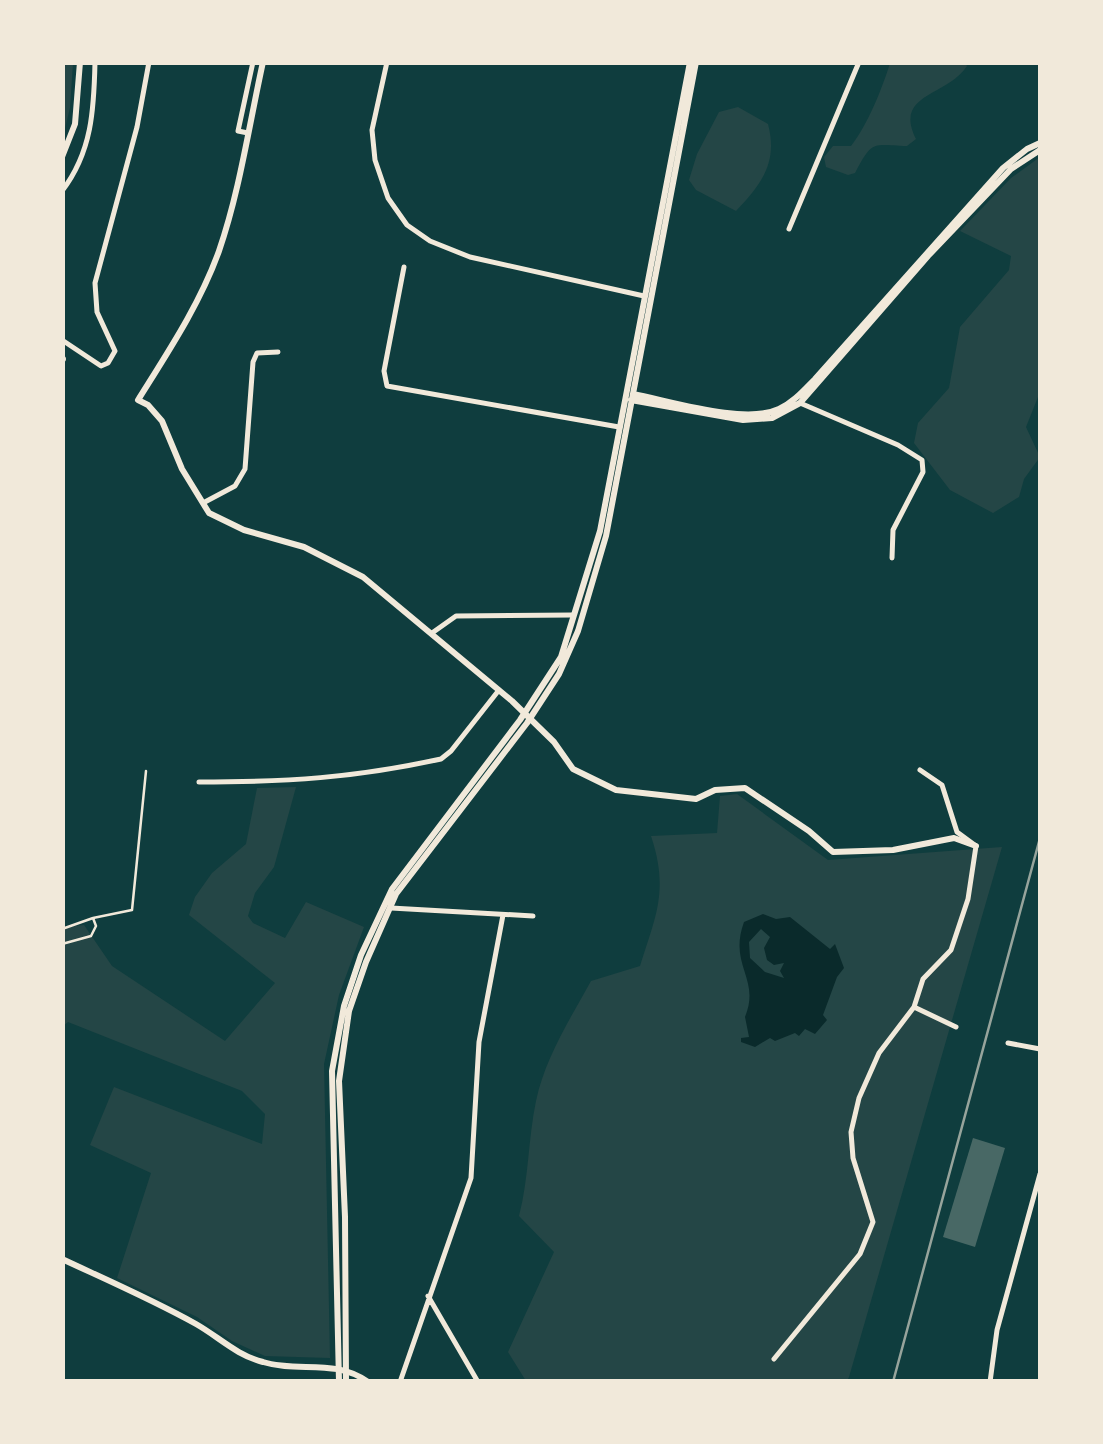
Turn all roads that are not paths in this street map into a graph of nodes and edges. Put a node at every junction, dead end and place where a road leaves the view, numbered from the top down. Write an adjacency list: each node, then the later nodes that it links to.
1 (80, 62): 11 (main road)
2 (96, 62): 12 (street)
3 (149, 62): 16 (street)
4 (253, 62): 9 (street)
5 (263, 62): 9 (main road)
6 (388, 62): 15 (street)
7 (693, 62): 15 (main road); 18 (main road)
8 (859, 62): 13 (street)
9 (248, 134): 21 (main road)
10 (1040, 146): 18 (main road); 19 (main road)
11 (62, 157)
12 (62, 190)
13 (788, 229)
14 (404, 267): 20 (street)
15 (644, 296): 18 (main road)
16 (62, 340)
17 (278, 352): 21 (street)
18 (629, 396): 19 (main road); 20 (main road); 23 (main road)
19 (800, 403): 22 (street)
20 (619, 427): 23 (main road)
21 (203, 502): 24 (main road)
22 (892, 558)
23 (579, 615): 24 (street); 30 (main road)
24 (432, 633): 25 (main road)
25 (500, 690): 28 (street); 29 (main road)
26 (146, 770): 33 (lane)
27 (920, 770): 29 (street)
28 (198, 782)
29 (976, 846): 36 (street)
30 (386, 908): 31 (street); 44 (main road)
31 (503, 914): 32 (street); 42 (street)
32 (532, 916)
33 (93, 918): 34 (lane); 35 (lane)
34 (62, 929)
35 (62, 944)
36 (914, 1007): 37 (street); 43 (street)
37 (956, 1028)
38 (1008, 1042): 39 (street)
39 (1040, 1050)
40 (1040, 1174): 49 (street)
41 (62, 1258): 44 (main road)
42 (428, 1296): 47 (street); 48 (street)
43 (774, 1359)
44 (342, 1368): 45 (main road); 46 (main road)
45 (342, 1382)
46 (368, 1382)
47 (400, 1382)
48 (478, 1382)
49 (990, 1382)

